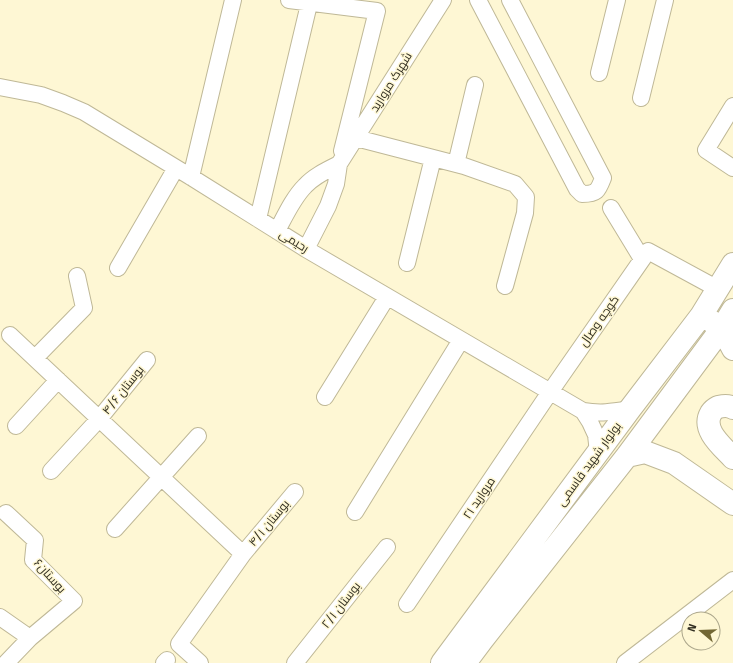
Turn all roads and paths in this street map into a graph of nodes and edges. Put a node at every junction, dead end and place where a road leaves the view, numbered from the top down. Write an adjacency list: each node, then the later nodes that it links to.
1 (233, 0): 20 (street)
2 (289, 0): 8 (street)
3 (443, 0): 14 (street, شهرک مروارید)
4 (478, 0): 5 (street)
5 (510, 0)
6 (617, 0): 9 (street)
7 (665, 0): 12 (street)
8 (310, 1): 16 (street); 22 (street)
9 (598, 73)
10 (475, 84): 17 (street)
11 (0, 87): 18 (street, رحیمی)
12 (641, 98)
13 (733, 106): 19 (street)
14 (356, 138): 15 (street); 16 (street, شهرک مروارید)
15 (433, 158): 17 (street); 26 (street)
16 (339, 164): 23 (street, شهرک مروارید); 24 (street, شهرک مروارید)
17 (456, 164): 30 (street)
18 (176, 168): 20 (street, رحیمی); 28 (street)
19 (733, 168)
20 (191, 177): 22 (street, رحیمی)
21 (612, 208): 25 (street)
22 (258, 219): 23 (street, رحیمی)
23 (278, 231): 24 (street, رحیمی)
24 (306, 249): 32 (street, رحیمی)
25 (645, 255): 31 (street); 41 (street, کوچه وصال)
26 (407, 263)
27 (733, 264): 31 (main road, بولوار شهید قاسمی)
28 (118, 268)
29 (77, 276): 38 (street)
30 (505, 286)
31 (718, 289): 33 (main road, بولوار شهید قاسمی)
32 (387, 297): 36 (street, رحیمی); 42 (street)
33 (701, 316): 34 (main road); 44 (main road, بولوار شهید قاسمی)
34 (728, 319): 37 (main road); 50 (main road, بولوار شهید قاسمی)
35 (10, 335): 38 (street)
36 (461, 340): 41 (street, رحیمی); 56 (street)
37 (733, 349)
38 (35, 358): 40 (street)
39 (147, 360): 46 (street, بوستان ۴/۶)
40 (58, 380): 46 (street); 47 (street)
41 (550, 392): 45 (street, رحیمی); 62 (street, مروارید ۲۱)
42 (325, 397)
43 (733, 408): 51 (main road)
44 (630, 409): 45 (street, رحیمی); 49 (main road, بولوار شهید قاسمی)
45 (583, 411): 49 (street)
46 (99, 419): 52 (street, بوستان ۴/۶); 53 (street)
47 (16, 426)
48 (198, 436): 53 (street)
49 (598, 452): 68 (main road, بولوار شهید قاسمی)
50 (626, 456): 55 (main road); 69 (main road, بولوار شهید قاسمی)
51 (733, 458)
52 (51, 470)
53 (161, 478): 58 (street); 60 (street)
54 (295, 492): 60 (street, بوستان ۴/۱)
55 (733, 504)
56 (355, 512)
57 (6, 513): 64 (street, بوستان۶)
58 (115, 529)
59 (387, 547): 67 (street, بوستان ۲/۱)
60 (243, 554): 66 (street, بوستان ۴/۱)
61 (733, 580): 70 (street)
62 (408, 604)
63 (0, 616): 64 (street)
64 (30, 638): 65 (street)
65 (6, 663)
66 (200, 663)
67 (294, 663)
68 (442, 663)
69 (465, 663)
70 (625, 663)

